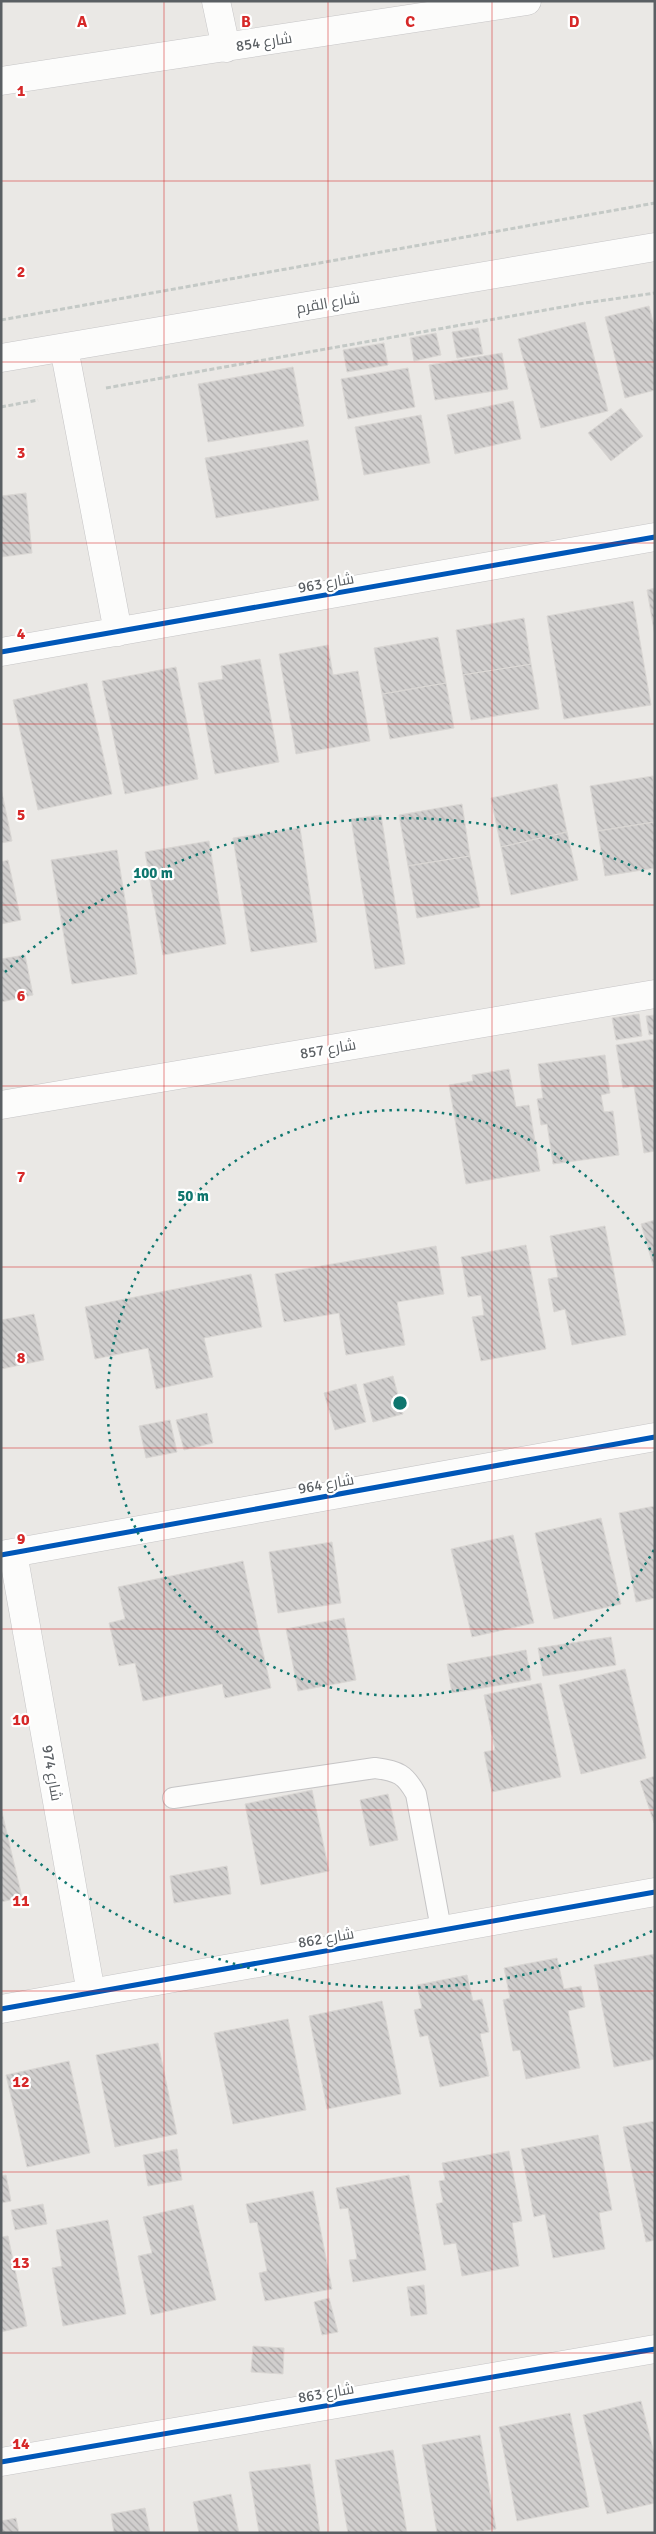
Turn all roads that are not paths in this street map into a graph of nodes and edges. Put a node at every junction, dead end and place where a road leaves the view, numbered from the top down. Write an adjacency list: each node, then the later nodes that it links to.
1 (216, 1): 3 (street)
2 (527, 1): 3 (street, شارع 854)
3 (226, 48): 4 (street, شارع 854)
4 (1, 80)
5 (655, 247): 6 (street, شارع القرم)
6 (64, 348): 7 (street, شارع القرم); 9 (street)
7 (1, 358)
8 (655, 537): 9 (street, شارع 963)
9 (118, 632): 10 (street, شارع 963)
10 (1, 652)
11 (655, 994): 12 (street, شارع 857)
12 (1, 1105)
13 (655, 1437): 14 (street, شارع 964)
14 (7, 1554): 18 (street, شارع 974)
15 (173, 1798): 17 (lane)
16 (655, 1892): 17 (street, شارع 862)
17 (441, 1929): 18 (street, شارع 862)
18 (91, 1993): 19 (street, شارع 862)
19 (1, 2009)
20 (655, 2349): 21 (street, شارع 863)
21 (1, 2462)

